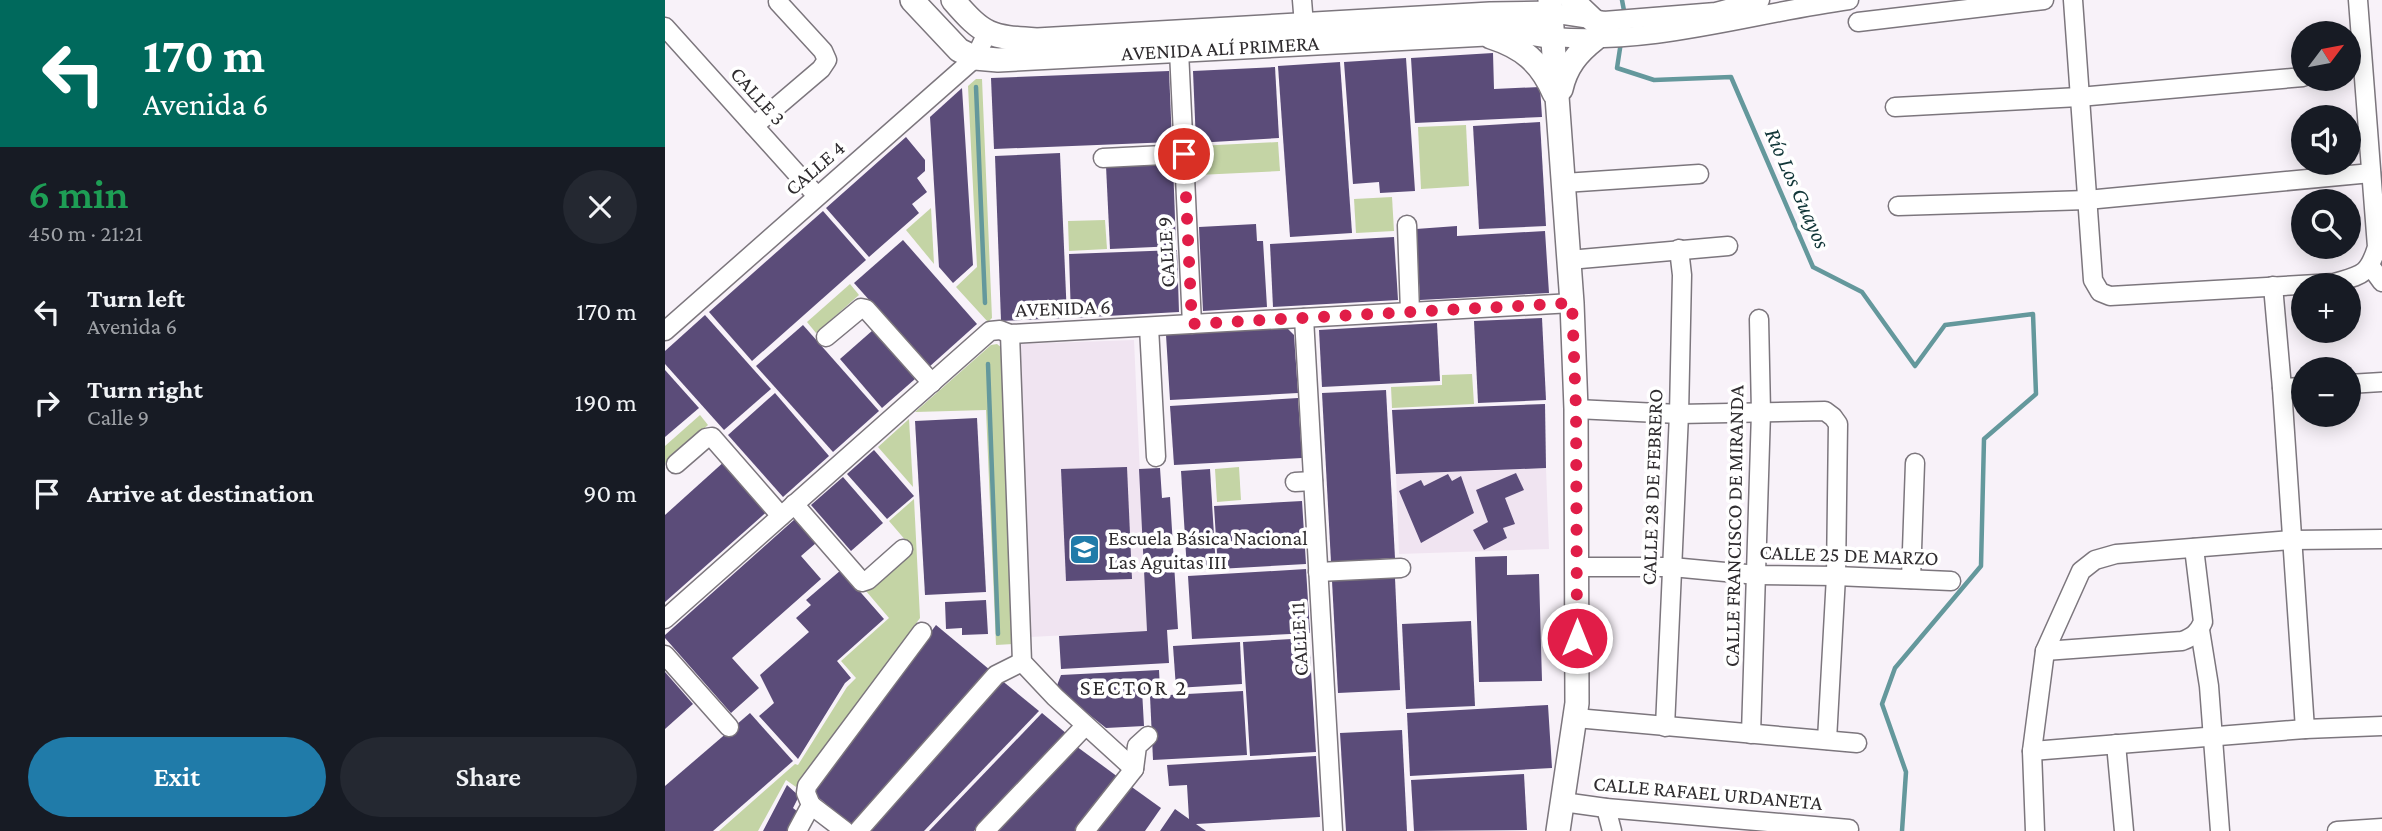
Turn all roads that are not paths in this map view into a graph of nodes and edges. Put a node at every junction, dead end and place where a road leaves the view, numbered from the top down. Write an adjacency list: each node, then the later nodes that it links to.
1 (912, 0): 24 (main road, AVENIDA ALÍ PRIMERA)
2 (953, 0): 20 (main road)
3 (1302, 0): 17 (street)
4 (1522, 0): 14 (main road)
5 (1572, 0): 19 (main road)
6 (1760, 0): 16 (street)
7 (1849, 0): 16 (street)
8 (2044, 0): 15 (street)
9 (2073, 0): 27 (street)
10 (2358, 0): 26 (street)
11 (778, 2): 30 (street)
12 (1551, 6): 14 (main road, AVENIDA ALÍ PRIMERA); 19 (street); 22 (main road)
13 (1451, 8): 14 (main road, AVENIDA ALÍ PRIMERA); 17 (main road, AVENIDA ALÍ PRIMERA)
14 (1490, 14)
15 (1858, 22)
16 (1677, 24): 19 (street)
17 (1304, 25): 20 (main road, AVENIDA ALÍ PRIMERA)
18 (665, 27): 30 (street, CALLE 3)
19 (1599, 30): 22 (street); 28 (main road)
20 (987, 33): 24 (street, CALLE 4)
21 (1479, 35): 22 (main road, AVENIDA ALÍ PRIMERA); 23 (main road, AVENIDA ALÍ PRIMERA); 28 (main road)
22 (1553, 37): 28 (main road)
23 (1179, 51): 24 (main road, AVENIDA ALÍ PRIMERA); 31 (street, CALLE 9)
24 (975, 58): 36 (street, CALLE 4)
25 (2291, 78): 27 (street)
26 (2365, 80): 33 (street)
27 (2078, 97): 29 (street); 37 (street)
28 (1558, 102): 35 (main road)
29 (1895, 107)
30 (754, 126): 36 (street, CALLE 3)
31 (1184, 154): 32 (street); 50 (street, CALLE 9)
32 (1103, 158)
33 (2371, 173): 37 (street); 43 (street)
34 (1699, 174): 35 (street)
35 (1564, 183): 42 (main road)
36 (817, 196): 52 (street, CALLE 4)
37 (2087, 200): 38 (street); 45 (street)
38 (1898, 206)
39 (1407, 225): 47 (street)
40 (1728, 246): 41 (street)
41 (1679, 249): 42 (street); 62 (street, CALLE 28 DE FEBRERO)
42 (1569, 260): 46 (main road)
43 (2371, 267): 44 (street); 45 (street)
44 (2382, 282)
45 (2273, 286): 58 (street)
46 (1572, 303): 47 (street, AVENIDA 6); 60 (main road)
47 (1410, 312): 48 (street, AVENIDA 6)
48 (1304, 318): 50 (street, AVENIDA 6); 74 (street, CALLE 11)
49 (1759, 319): 61 (street, CALLE FRANCISCO DE MIRANDA)
50 (1192, 324): 51 (street, AVENIDA 6)
51 (1149, 327): 53 (street, AVENIDA 6); 63 (street)
52 (665, 329)
53 (1010, 334): 56 (street, AVENIDA 6); 84 (street)
54 (826, 337): 56 (street)
55 (2382, 382): 57 (street)
56 (932, 383): 66 (street, AVENIDA 6)
57 (2361, 383)
58 (2283, 388): 59 (street); 68 (street)
59 (2291, 388)
60 (1576, 409): 62 (street); 71 (main road)
61 (1761, 412): 62 (street); 75 (street, CALLE FRANCISCO DE MIRANDA); 76 (street)
62 (1679, 414): 72 (street, CALLE 28 DE FEBRERO)
63 (1156, 457)
64 (1915, 463): 77 (street)
65 (676, 464): 66 (street)
66 (788, 510): 70 (street); 79 (street, AVENIDA 6)
67 (2382, 539): 68 (street)
68 (2292, 540): 69 (street); 90 (street)
69 (2193, 548): 80 (street); 82 (street)
70 (903, 550)
71 (1577, 567): 72 (street, CALLE 25 DE MARZO); 85 (main road)
72 (1672, 567): 75 (street, CALLE 25 DE MARZO); 89 (street, CALLE 28 DE FEBRERO)
73 (1401, 568): 74 (street)
74 (1318, 572): 110 (street, CALLE 11)
75 (1757, 575): 76 (street, CALLE 25 DE MARZO); 91 (street, CALLE FRANCISCO DE MIRANDA)
76 (1836, 576): 77 (street, CALLE 25 DE MARZO); 94 (street)
77 (1911, 579): 78 (street, CALLE 25 DE MARZO)
78 (1951, 581)
79 (665, 620)
80 (2200, 630): 82 (street); 93 (street)
81 (922, 632): 100 (street)
82 (2045, 651): 97 (street)
83 (665, 655): 88 (street)
84 (1022, 662): 86 (street); 107 (street)
85 (1576, 718): 89 (street); 99 (main road)
86 (1085, 726): 98 (street); 108 (street)
87 (2382, 726): 90 (street)
88 (729, 727)
89 (1665, 727): 91 (street)
90 (2305, 729): 93 (street)
91 (1751, 734): 94 (street)
92 (1148, 736): 98 (street)
93 (2213, 736): 96 (street); 115 (street)
94 (1827, 740): 95 (street)
95 (1857, 743)
96 (2116, 744): 97 (street); 114 (street)
97 (2032, 751): 113 (street)
98 (1134, 769): 109 (street)
99 (1563, 802): 101 (street, CALLE RAFAEL URDANETA); 111 (main road)
100 (811, 805): 105 (street); 106 (street)
101 (1606, 808): 102 (street, CALLE RAFAEL URDANETA); 112 (street)
102 (1709, 824): 104 (street, CALLE RAFAEL URDANETA)
103 (2382, 828): 116 (street)
104 (1849, 829)
105 (797, 831)
106 (845, 831)
107 (858, 831)
108 (985, 831)
109 (1085, 831)
110 (1333, 831)
111 (1558, 831)
112 (1612, 831)
113 (2035, 831)
114 (2124, 831)
115 (2220, 831)
116 (2337, 831)

